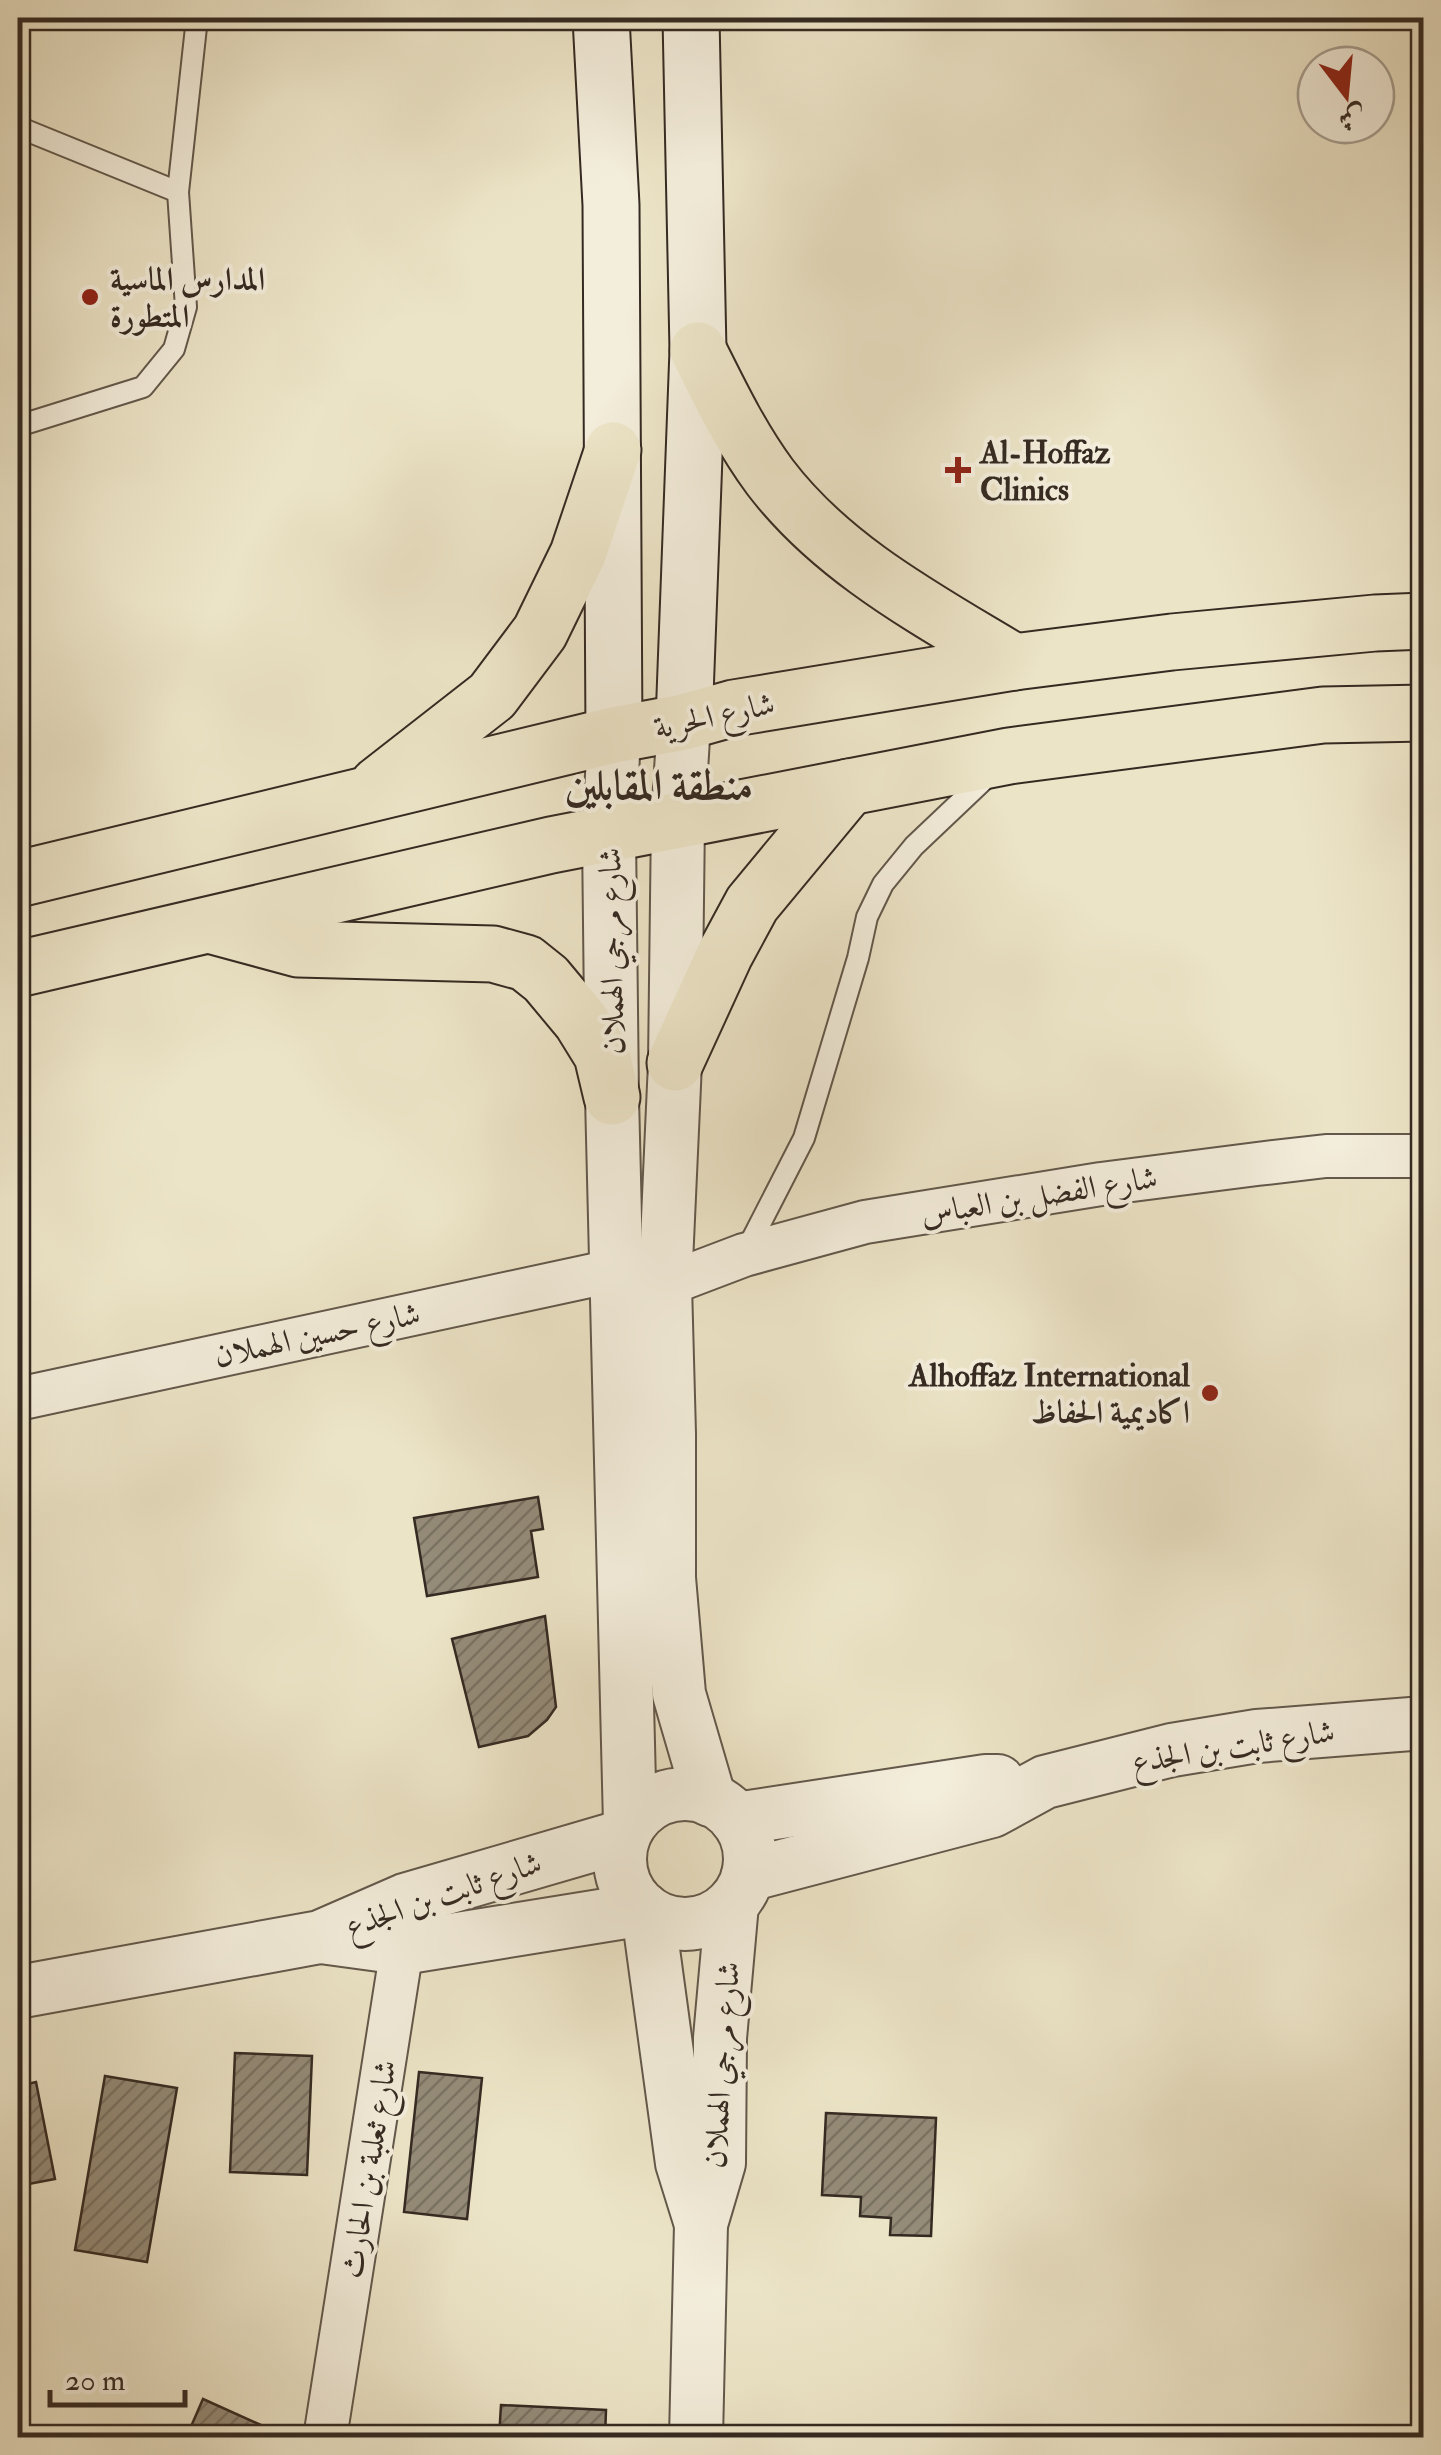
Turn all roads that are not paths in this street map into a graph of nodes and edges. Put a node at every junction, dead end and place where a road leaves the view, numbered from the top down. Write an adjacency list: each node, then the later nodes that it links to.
1 (197, 18): 5 (lane)
2 (600, 18): 8 (main road, شارع مرجي الهملان)
3 (691, 18): 6 (main road, شارع مرجي الهملان)
4 (18, 127): 5 (lane)
5 (178, 192): 7 (lane)
6 (698, 350): 10 (highway); 12 (main road, شارع مرجي الهملان)
7 (18, 426)
8 (614, 450): 13 (main road, شارع مرجي الهملان); 16 (highway)
9 (1424, 621): 10 (highway, شارع الحرية)
10 (1014, 662): 12 (highway, شارع الحرية)
11 (1424, 713): 14 (highway)
12 (684, 722): 13 (highway, شارع الحرية); 17 (street, شارع مرجي الهملان)
13 (614, 735): 16 (highway, شارع الحرية); 18 (street, شارع مرجي الهملان)
14 (1010, 756): 15 (highway); 25 (lane)
15 (850, 787): 17 (highway); 22 (highway)
16 (365, 795): 19 (highway, شارع الحرية)
17 (678, 819): 18 (highway); 22 (street, شارع مرجي الهملان)
18 (609, 834): 20 (highway); 23 (street, شارع مرجي الهملان)
19 (18, 880)
20 (210, 925): 21 (highway); 23 (highway)
21 (18, 969)
22 (675, 1062): 26 (street, شارع مرجي الهملان)
23 (612, 1097): 26 (street, شارع مرجي الهملان)
24 (1424, 1156): 25 (street, شارع الفضل بن العباس)
25 (744, 1255): 26 (street, شارع الفضل بن العباس)
26 (641, 1277): 27 (street, شارع حسين الهملان); 30 (street, شارع مرجي الهملان); 31 (street, شارع مرجي الهملان)
27 (18, 1398)
28 (1424, 1722): 29 (street, شارع ثابت بن الجذع)
29 (1044, 1782): 30 (street, شارع ثابت بن الجذع); 32 (street, شارع ثابت بن الجذع)
30 (723, 1809): 31 (street); 32 (street)
31 (627, 1830): 33 (street); 34 (street, شارع ثابت بن الجذع)
32 (740, 1889): 33 (street); 36 (street, شارع مرجي الهملان)
33 (646, 1911): 34 (street, شارع ثابت بن الجذع); 36 (street, شارع مرجي الهملان)
34 (404, 1924): 35 (street, شارع ثابت بن الجذع); 37 (street, شارع ثعلبة بن الحارث)
35 (18, 1992)
36 (701, 2224): 38 (street, شارع مرجي الهملان)
37 (326, 2438)
38 (696, 2438)

